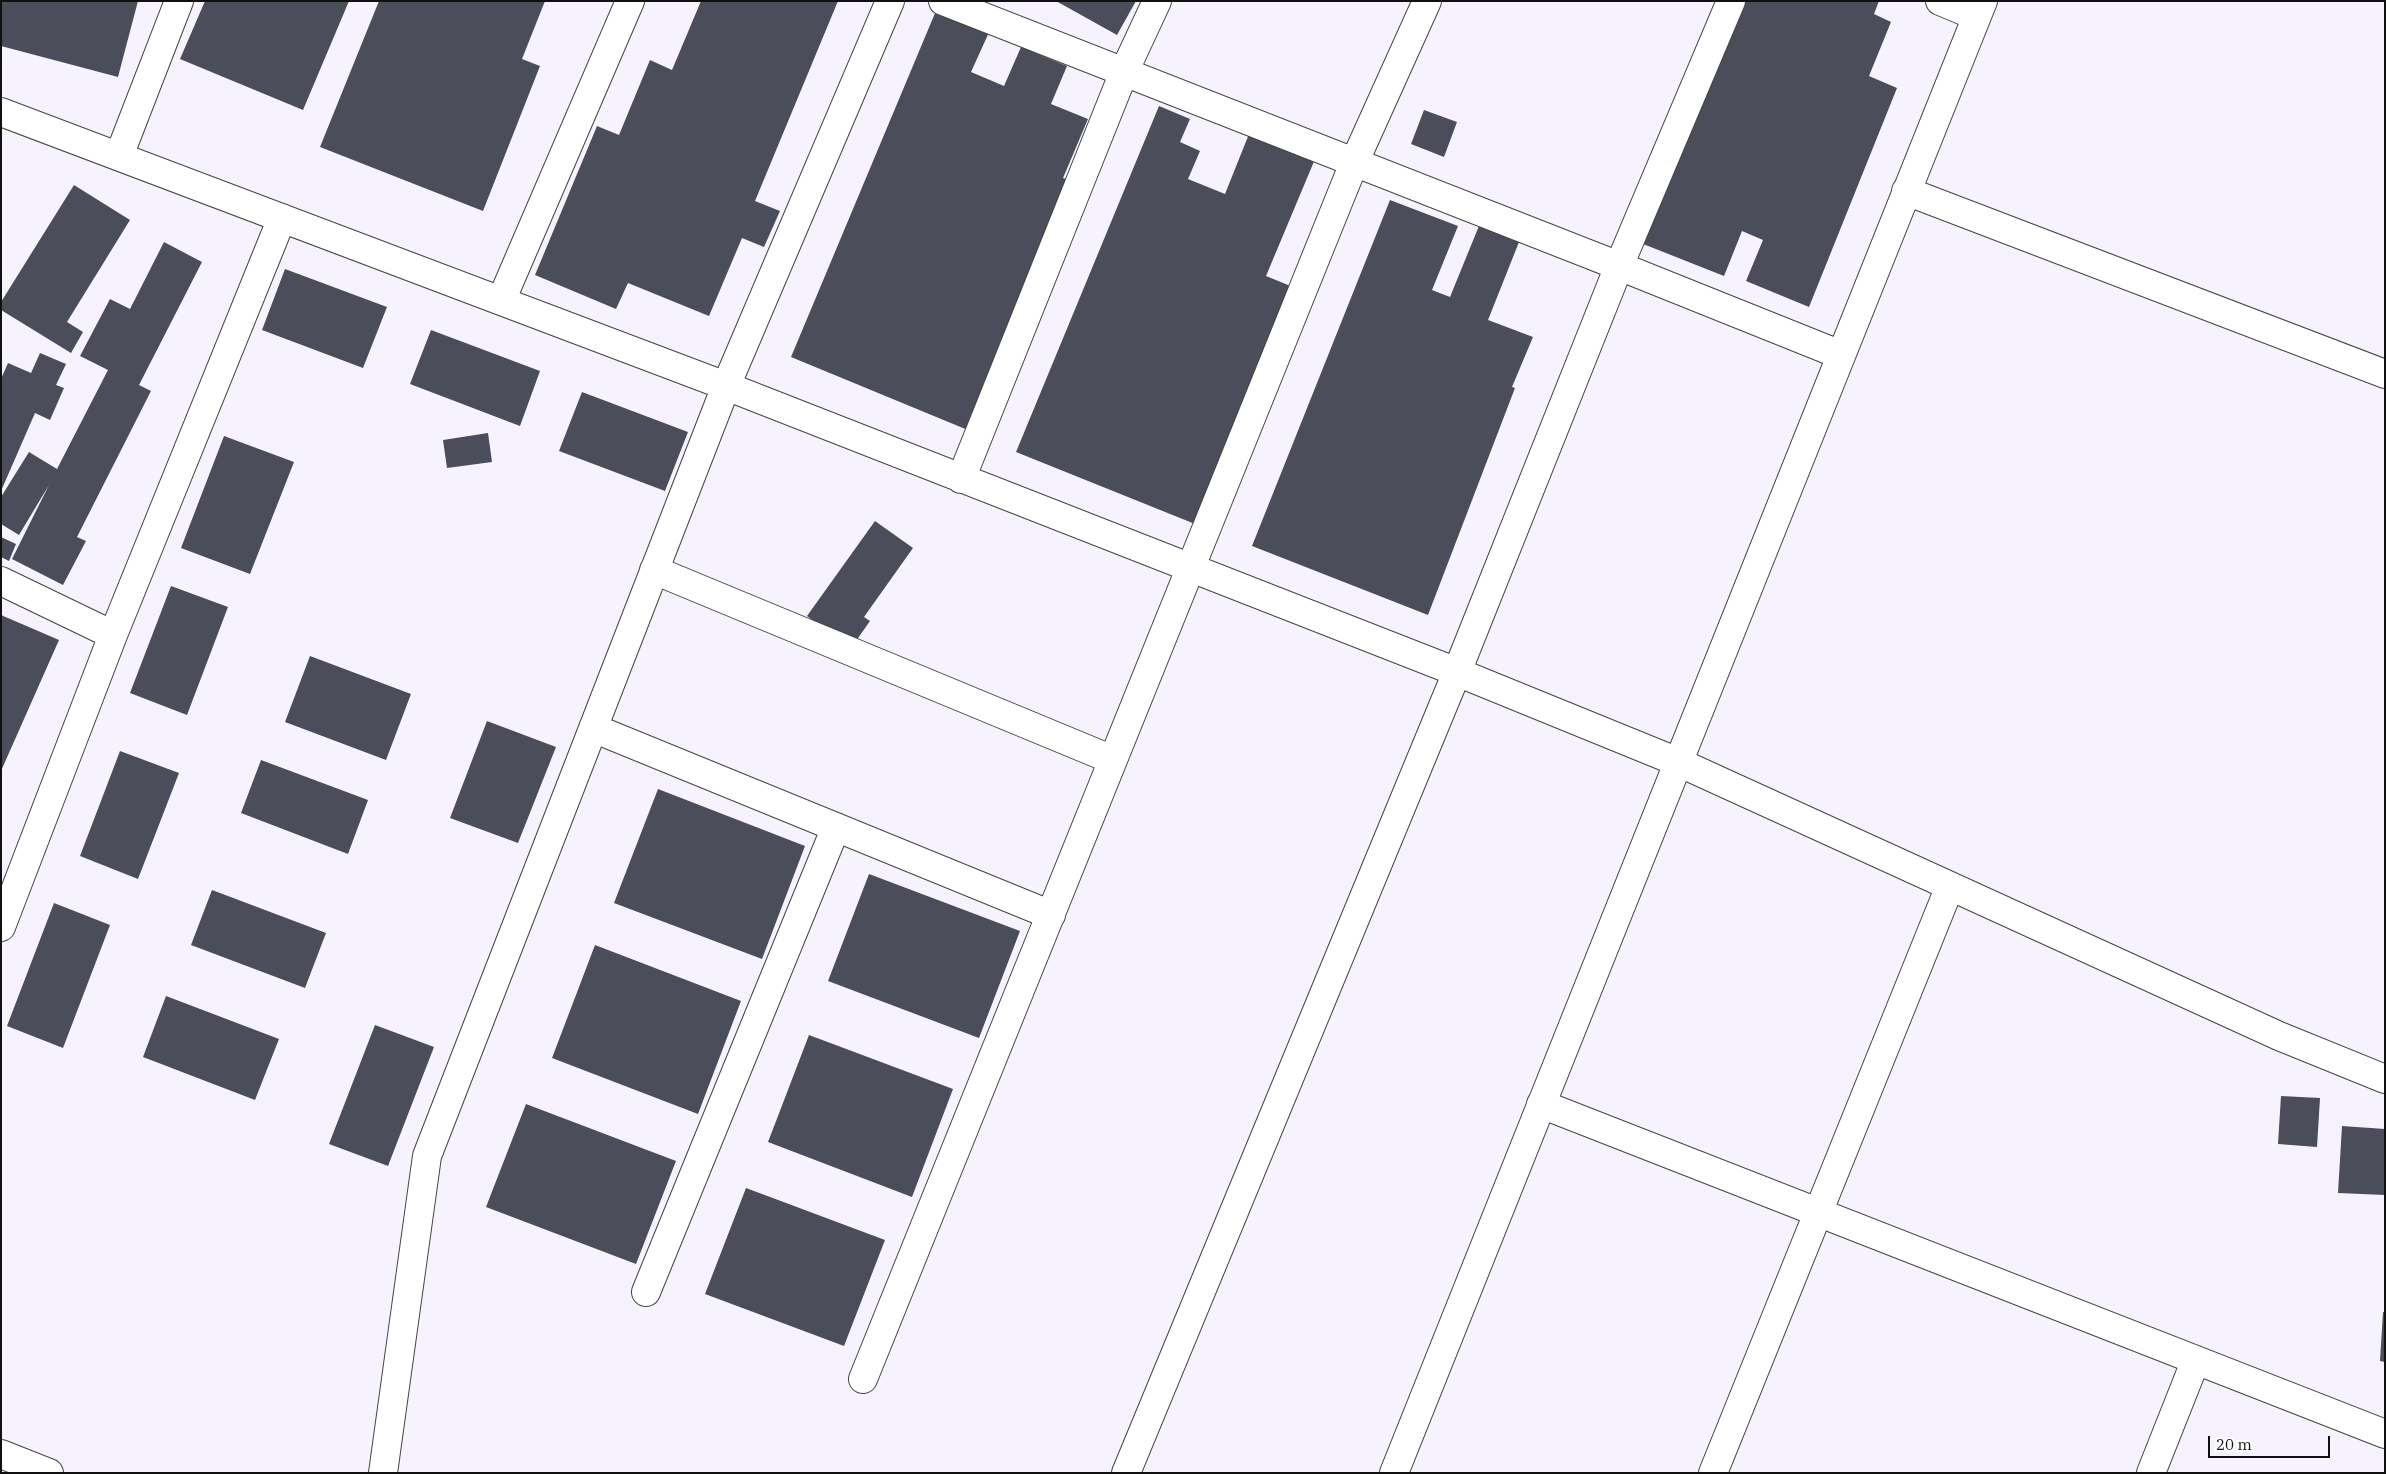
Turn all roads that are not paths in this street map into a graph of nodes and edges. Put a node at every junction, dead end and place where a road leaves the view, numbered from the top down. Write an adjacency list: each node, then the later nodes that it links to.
1 (179, 1): 12 (street)
2 (630, 1): 17 (street)
3 (890, 1): 20 (street)
4 (943, 1): 10 (street)
5 (1157, 1): 10 (street)
6 (1427, 1): 13 (street)
7 (1731, 1): 16 (street)
8 (1940, 1): 9 (street)
9 (1980, 9): 14 (street)
10 (1124, 72): 13 (street); 21 (street)
11 (1, 112): 12 (street)
12 (119, 156): 15 (street)
13 (1354, 163): 16 (street); 22 (street)
14 (1906, 191): 18 (street); 19 (street)
15 (282, 218): 17 (street); 25 (street)
16 (1619, 266): 18 (street); 26 (street)
17 (501, 301): 20 (street)
18 (1841, 355): 29 (street)
19 (2385, 374)
20 (726, 386): 21 (street); 23 (street)
21 (961, 479): 22 (street)
22 (1190, 569): 26 (street); 28 (street)
23 (654, 570): 27 (street); 28 (street)
24 (1, 581): 25 (street)
25 (113, 635): 33 (street)
26 (1457, 672): 29 (street); 44 (street)
27 (593, 728): 30 (street); 43 (street)
28 (1113, 760): 32 (street)
29 (1678, 762): 31 (street); 35 (street)
30 (836, 827): 32 (street); 37 (street)
31 (1950, 886): 34 (street); 36 (street)
32 (1051, 915): 39 (street)
33 (1, 927)
34 (2385, 1079)
35 (1541, 1104): 36 (street); 45 (street)
36 (1817, 1213): 38 (street); 46 (street)
37 (646, 1292)
38 (2195, 1362): 40 (street); 47 (street)
39 (863, 1379)
40 (2385, 1434)
41 (1, 1454): 42 (street)
42 (48, 1473)
43 (383, 1473)
44 (1126, 1473)
45 (1394, 1473)
46 (1713, 1473)
47 (2151, 1473)

